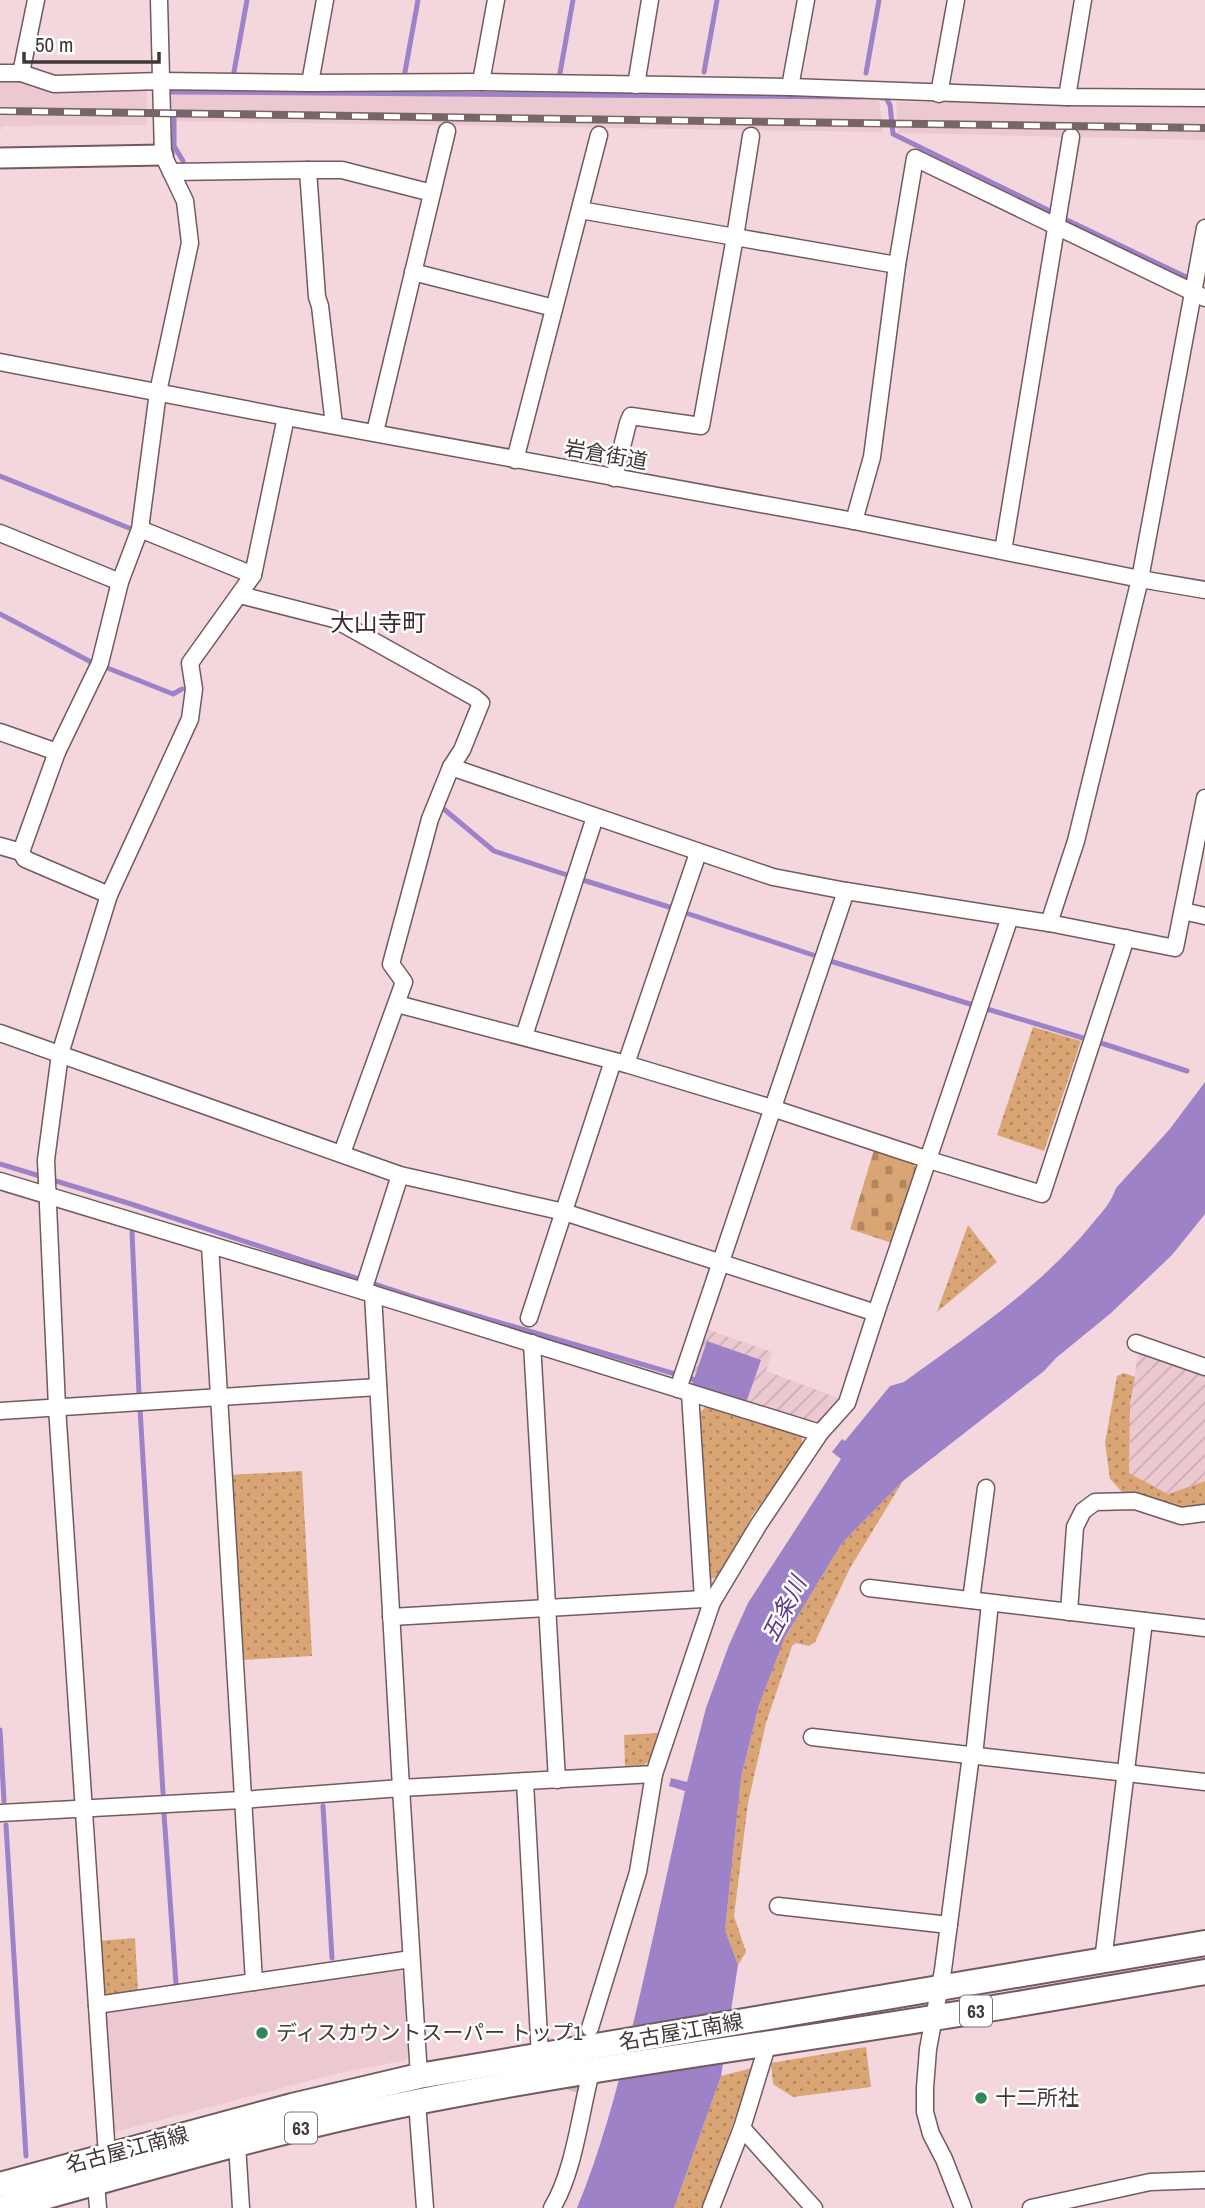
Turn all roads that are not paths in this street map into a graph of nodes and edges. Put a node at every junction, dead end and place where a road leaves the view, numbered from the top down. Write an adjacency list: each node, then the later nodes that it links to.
1 (36, 0): 10 (street)
2 (159, 0): 11 (street)
3 (325, 0): 13 (street)
4 (496, 0): 12 (street)
5 (650, 0): 14 (street)
6 (806, 0): 15 (street)
7 (956, 0): 16 (street)
8 (1083, 0): 17 (street)
9 (0, 73): 10 (street)
10 (21, 73): 11 (street)
11 (162, 81): 13 (street); 24 (street)
12 (481, 82): 13 (street); 14 (street)
13 (310, 83)
14 (636, 85): 15 (street)
15 (790, 87): 16 (street)
16 (939, 94): 17 (street)
17 (1067, 97): 18 (street)
18 (1205, 98)
19 (447, 131): 26 (street)
20 (599, 135): 27 (street)
21 (751, 136): 30 (street)
22 (1072, 137): 28 (street)
23 (0, 158): 24 (street)
24 (167, 163): 25 (street); 36 (street)
25 (309, 170): 26 (street); 38 (street)
26 (432, 192): 32 (street)
27 (580, 210): 30 (street); 34 (street)
28 (1057, 226): 31 (street); 33 (street); 45 (street)
29 (1205, 228): 33 (street)
30 (734, 237): 31 (street); 41 (street)
31 (897, 265): 42 (street)
32 (413, 272): 34 (street); 39 (street)
33 (1199, 295): 47 (street)
34 (554, 308): 40 (street)
35 (0, 362): 36 (street, 岩倉街道)
36 (158, 392): 37 (street, 岩倉街道); 43 (street)
37 (286, 417): 38 (street, 岩倉街道); 46 (street)
38 (334, 425): 39 (street, 岩倉街道)
39 (375, 432): 40 (street, 岩倉街道)
40 (515, 460): 41 (street, 岩倉街道)
41 (614, 478): 42 (street, 岩倉街道)
42 (854, 521): 45 (street, 岩倉街道)
43 (140, 529): 46 (street); 48 (street)
44 (0, 533): 48 (street)
45 (1003, 551): 47 (street, 岩倉街道)
46 (253, 575): 50 (street)
47 (1140, 579): 49 (street, 岩倉街道); 64 (street)
48 (120, 582): 52 (street)
49 (1205, 590)
50 (240, 595): 53 (street); 60 (street)
51 (0, 732): 52 (street)
52 (57, 752): 57 (street)
53 (451, 767): 55 (street); 66 (street)
54 (1205, 797): 61 (street)
55 (595, 817): 58 (street); 68 (street)
56 (0, 846): 57 (street)
57 (21, 852): 60 (street)
58 (698, 853): 59 (street); 70 (street)
59 (845, 891): 63 (street); 71 (street)
60 (109, 895): 69 (street)
61 (1183, 911): 62 (street); 65 (street)
62 (1205, 916)
63 (1010, 918): 64 (street); 73 (street)
64 (1049, 923): 65 (street)
65 (1126, 938): 73 (street)
66 (397, 1004): 68 (street); 72 (street)
67 (0, 1033): 69 (street)
68 (524, 1036): 70 (street)
69 (60, 1054): 72 (street); 76 (street)
70 (620, 1062): 71 (street); 77 (street)
71 (772, 1108): 73 (street); 79 (street)
72 (342, 1153): 74 (street)
73 (929, 1160): 81 (street)
74 (400, 1175): 77 (street); 80 (street)
75 (0, 1181): 76 (street)
76 (46, 1185): 78 (street); 89 (street)
77 (564, 1212): 79 (street); 82 (street)
78 (210, 1245): 80 (street); 88 (street)
79 (720, 1263): 81 (street); 87 (street)
80 (368, 1292): 83 (street); 86 (street)
81 (876, 1313): 91 (street)
82 (529, 1318)
83 (532, 1343): 87 (street); 98 (street)
84 (1136, 1343): 85 (street)
85 (1205, 1367)
86 (378, 1387): 88 (street); 100 (street)
87 (684, 1391): 91 (street); 95 (street)
88 (218, 1397): 89 (street); 111 (street)
89 (57, 1407): 90 (street); 112 (street)
90 (0, 1411)
91 (820, 1433): 95 (street)
92 (986, 1488): 96 (street)
93 (1205, 1513): 99 (street)
94 (869, 1588): 96 (street)
95 (708, 1601): 98 (street); 106 (street)
96 (971, 1601): 97 (street)
97 (990, 1603): 99 (street); 104 (street)
98 (547, 1608): 100 (street); 107 (street)
99 (1069, 1612): 101 (street)
100 (391, 1617): 110 (street)
101 (1144, 1621): 102 (street); 105 (street)
102 (1205, 1628)
103 (812, 1737): 104 (street)
104 (972, 1756): 105 (street); 115 (street)
105 (1125, 1773): 109 (street); 118 (street)
106 (654, 1774): 107 (street); 124 (street)
107 (557, 1780): 108 (street)
108 (525, 1782): 110 (street); 126 (street)
109 (1205, 1782)
110 (401, 1788): 111 (street); 117 (street)
111 (242, 1800): 112 (street); 120 (street)
112 (85, 1808): 113 (street); 122 (street)
113 (0, 1813)
114 (778, 1906): 115 (street)
115 (949, 1925): 121 (street)
116 (1205, 1943): 118 (main road, 名古屋江南線 / 63)
117 (411, 1959): 120 (street); 128 (street)
118 (1103, 1961): 121 (main road, 名古屋江南線 / 63)
119 (1205, 1972): 123 (main road, 名古屋江南線 / 63)
120 (254, 1983): 122 (street)
121 (938, 1988): 123 (street); 124 (main road, 名古屋江南線 / 63)
122 (97, 2005): 133 (street)
123 (933, 2018): 125 (main road, 名古屋江南線 / 63); 144 (street)
124 (598, 2036): 126 (main road, 名古屋江南線 / 63)
125 (757, 2045): 127 (main road, 名古屋江南線 / 63); 131 (street)
126 (540, 2056): 128 (main road, 名古屋江南線 / 63)
127 (596, 2071): 130 (main road, 名古屋江南線 / 63); 141 (street)
128 (419, 2076): 133 (main road, 名古屋江南線 / 63)
129 (576, 2092): 141 (street)
130 (417, 2102): 132 (main road, 名古屋江南線 / 63); 140 (street)
131 (742, 2128): 142 (street); 143 (street)
132 (237, 2144): 135 (main road, 名古屋江南線 / 63); 139 (street)
133 (107, 2156): 136 (main road, 名古屋江南線 / 63)
134 (1205, 2180): 145 (street)
135 (96, 2183): 137 (main road, 名古屋江南線 / 63); 138 (street)
136 (0, 2185)
137 (5, 2208)
138 (98, 2208)
139 (241, 2208)
140 (425, 2208)
141 (552, 2208)
142 (711, 2208)
143 (814, 2208)
144 (963, 2208)
145 (1031, 2208)

